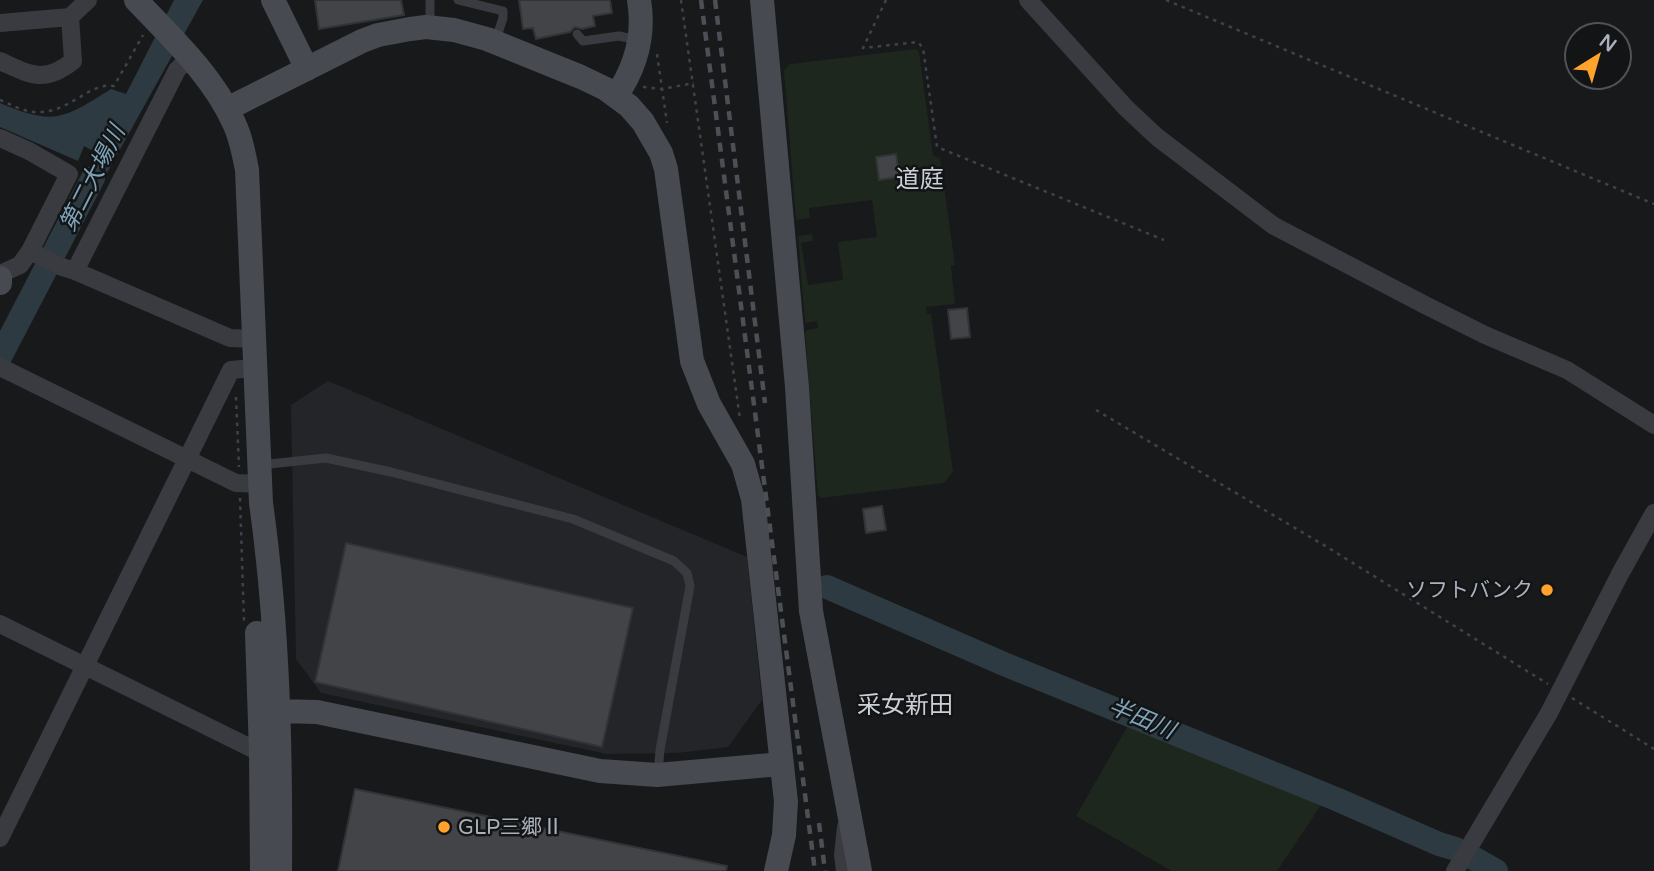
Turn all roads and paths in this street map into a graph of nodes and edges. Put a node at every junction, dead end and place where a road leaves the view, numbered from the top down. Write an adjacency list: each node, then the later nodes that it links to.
1 (88, 0): 12 (street)
2 (136, 0): 14 (street)
3 (273, 0): 21 (street)
4 (430, 0): 15 (lane)
5 (462, 0): 18 (lane)
6 (639, 0): 17 (street)
7 (681, 0): 22 (path)
8 (762, 0): 51 (street)
9 (886, 0): 28 (path)
10 (1027, 0): 38 (street)
11 (1166, 0): 27 (path)
12 (70, 17): 13 (street); 20 (street)
13 (0, 23)
14 (150, 25): 19 (street); 24 (path)
15 (430, 28): 18 (street); 21 (street)
16 (577, 33): 17 (lane)
17 (640, 40): 23 (street)
18 (495, 42): 23 (street)
19 (186, 54): 25 (street); 30 (street)
20 (0, 61)
21 (307, 69): 25 (street)
22 (692, 83): 23 (path); 37 (path)
23 (626, 92): 49 (street)
24 (0, 100)
25 (227, 109): 33 (street)
26 (0, 138): 29 (street)
27 (1654, 204)
28 (1164, 240)
29 (36, 254): 30 (street); 31 (street)
30 (69, 269): 33 (street)
31 (0, 276): 32 (street)
32 (0, 283)
33 (253, 339): 35 (street)
34 (4, 369): 39 (street)
35 (244, 369): 39 (street); 40 (street); 40 (path)
36 (1096, 410): 45 (path)
37 (732, 424)
38 (1654, 425)
39 (186, 459): 40 (street); 44 (street)
40 (255, 484): 42 (path); 46 (street); 48 (street); 50 (lane)
41 (1654, 513): 45 (street)
42 (244, 622)
43 (0, 624): 44 (street)
44 (85, 666): 48 (street); 52 (street)
45 (1560, 691): 47 (path); 58 (street)
46 (278, 710): 50 (street); 54 (street)
47 (1654, 749)
48 (261, 753): 53 (street)
49 (781, 764): 50 (street); 55 (street)
50 (657, 775)
51 (848, 810): 56 (street); 57 (street)
52 (0, 838)
53 (262, 871)
54 (280, 871)
55 (776, 871)
56 (845, 871)
57 (860, 871)
58 (1455, 871)

